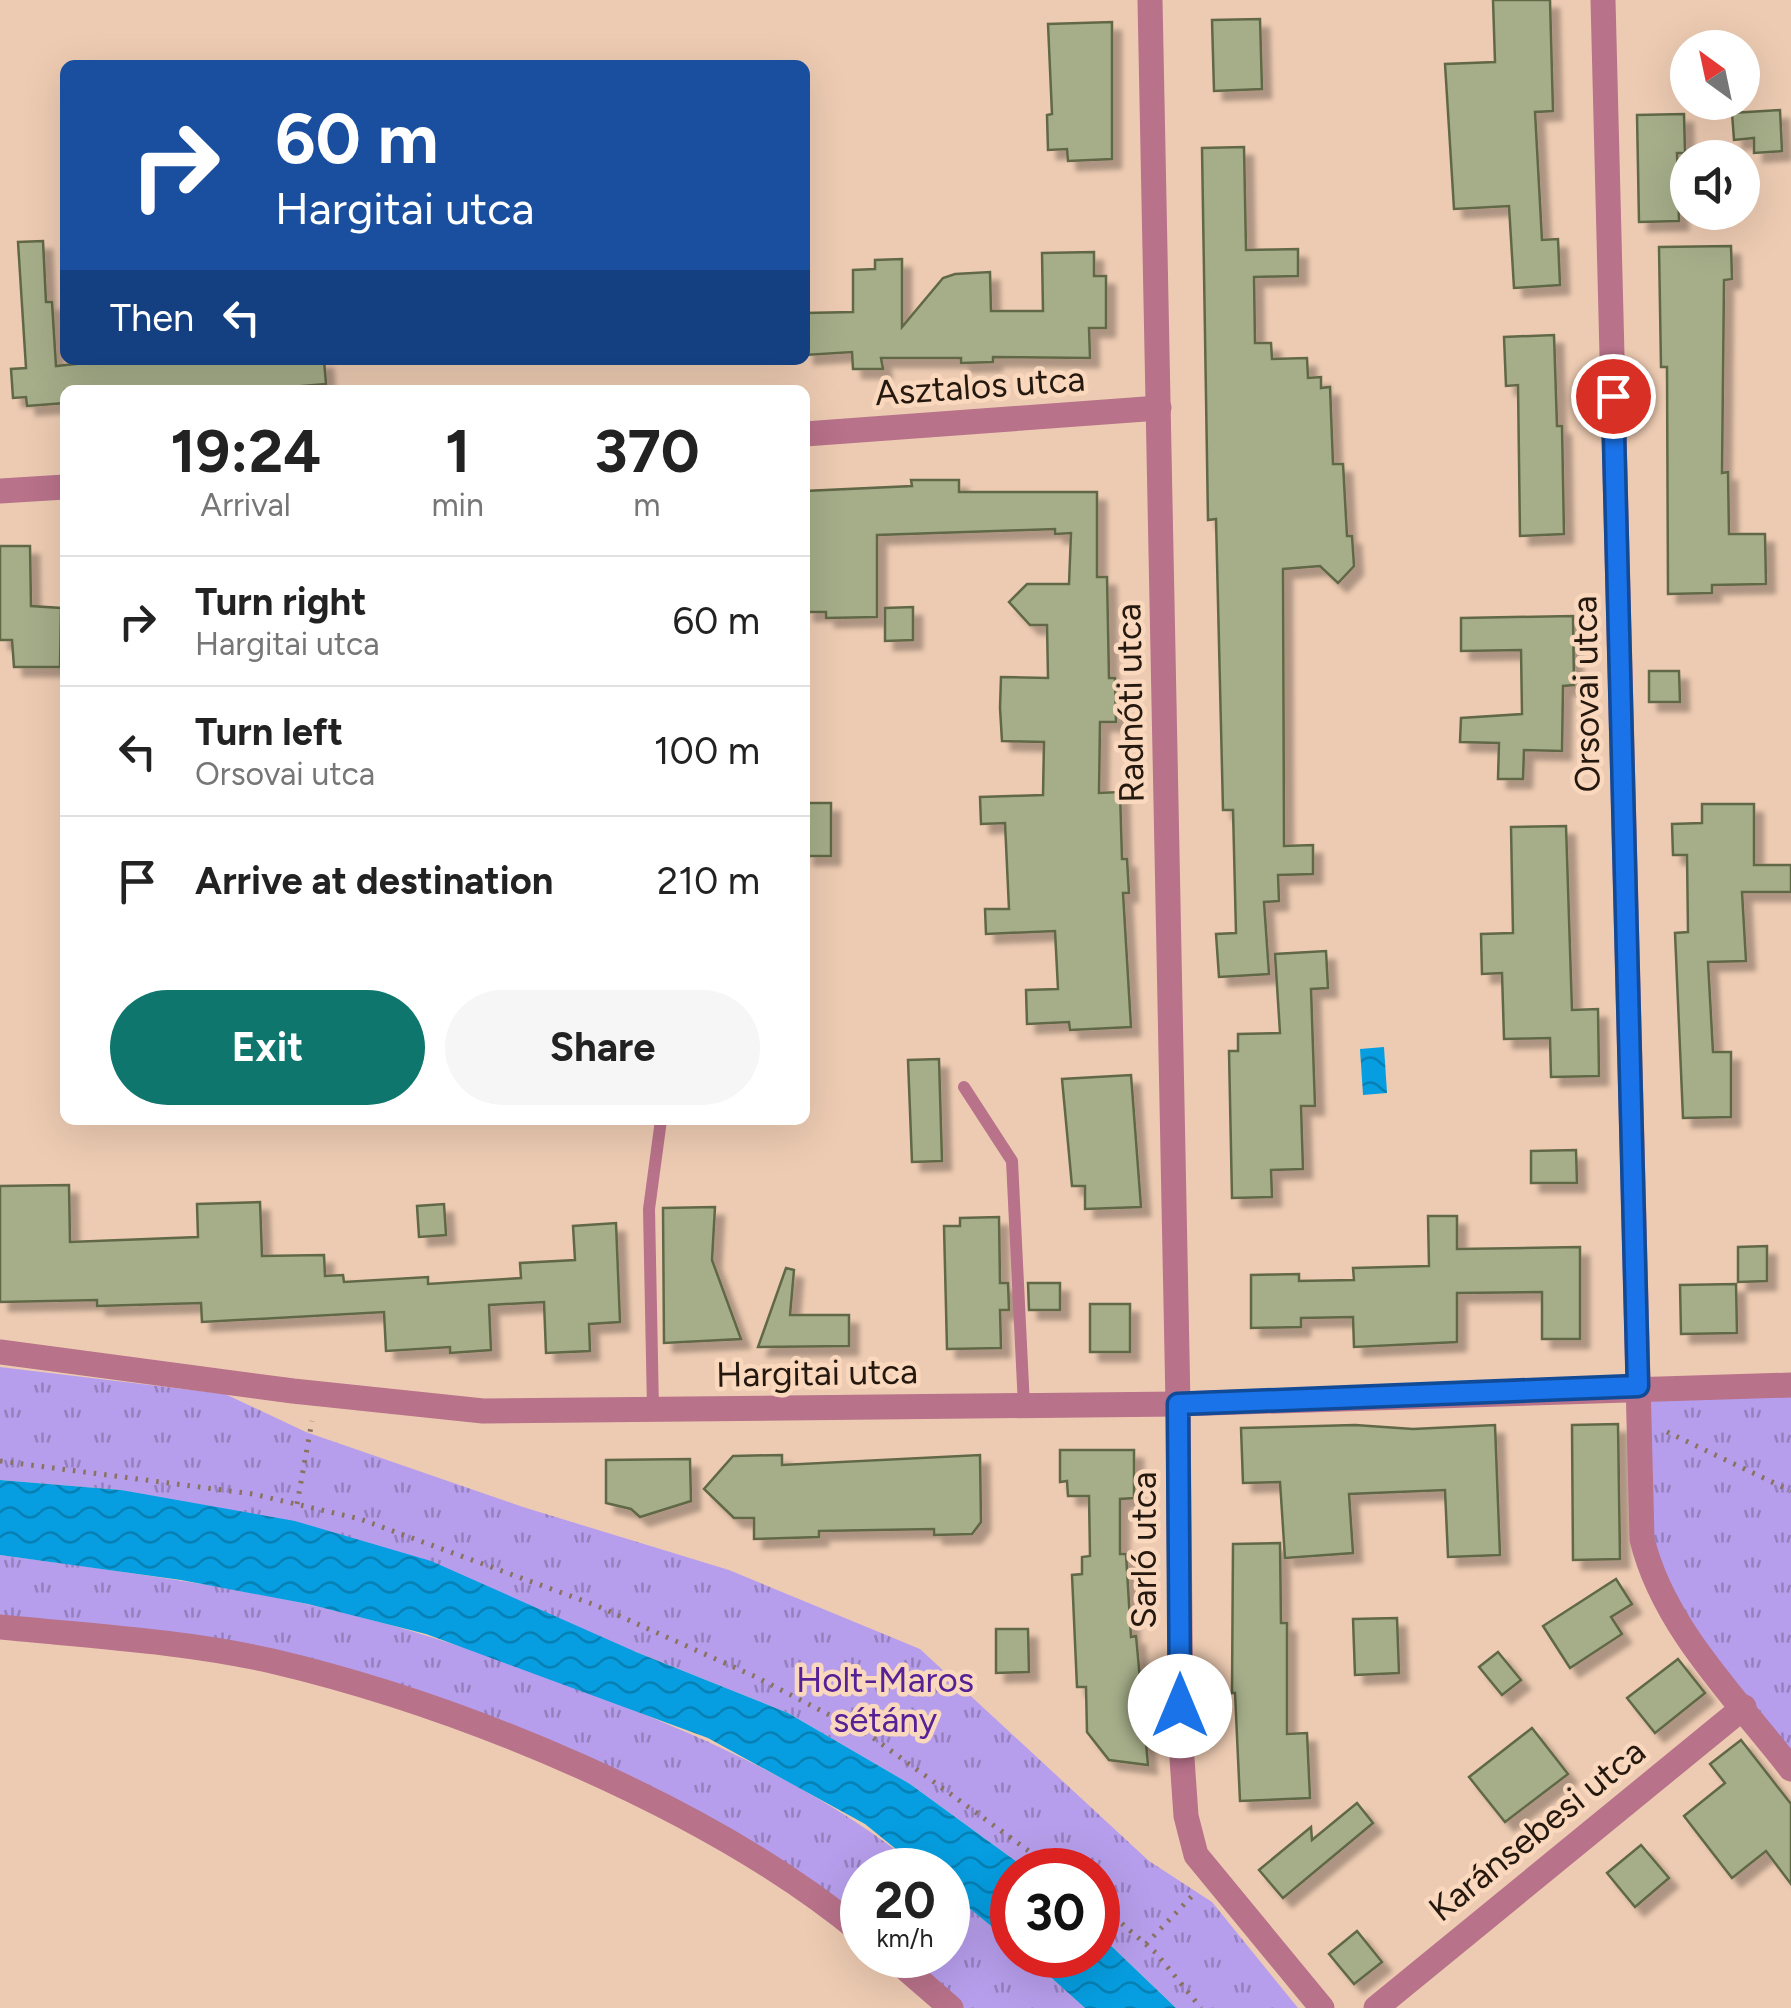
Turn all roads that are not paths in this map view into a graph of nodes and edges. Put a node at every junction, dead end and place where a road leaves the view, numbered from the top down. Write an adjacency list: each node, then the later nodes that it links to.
1 (1150, 0): 3 (street, Radnóti utca)
2 (1603, 0): 11 (street, Orsovai utca)
3 (1159, 408): 4 (street, Asztalos utca); 12 (street, Radnóti utca)
4 (810, 434)
5 (60, 487): 6 (street)
6 (0, 492)
7 (964, 1087): 13 (lane)
8 (660, 1125): 14 (lane)
9 (0, 1352): 14 (street, Hargitai utca)
10 (1791, 1385): 11 (street, Hargitai utca)
11 (1638, 1386): 12 (street, Hargitai utca); 16 (street, Orsovai utca)
12 (1178, 1404): 13 (street, Hargitai utca); 21 (street, Sarló utca)
13 (1024, 1406): 14 (street, Hargitai utca)
14 (653, 1409)
15 (0, 1627): 18 (street)
16 (1744, 1707): 17 (street, Orsovai utca); 22 (street, Karánsebesi utca)
17 (1791, 1769)
18 (840, 1918)
19 (916, 1978): 20 (street)
20 (951, 2008)
21 (1322, 2008)
22 (1376, 2008)

